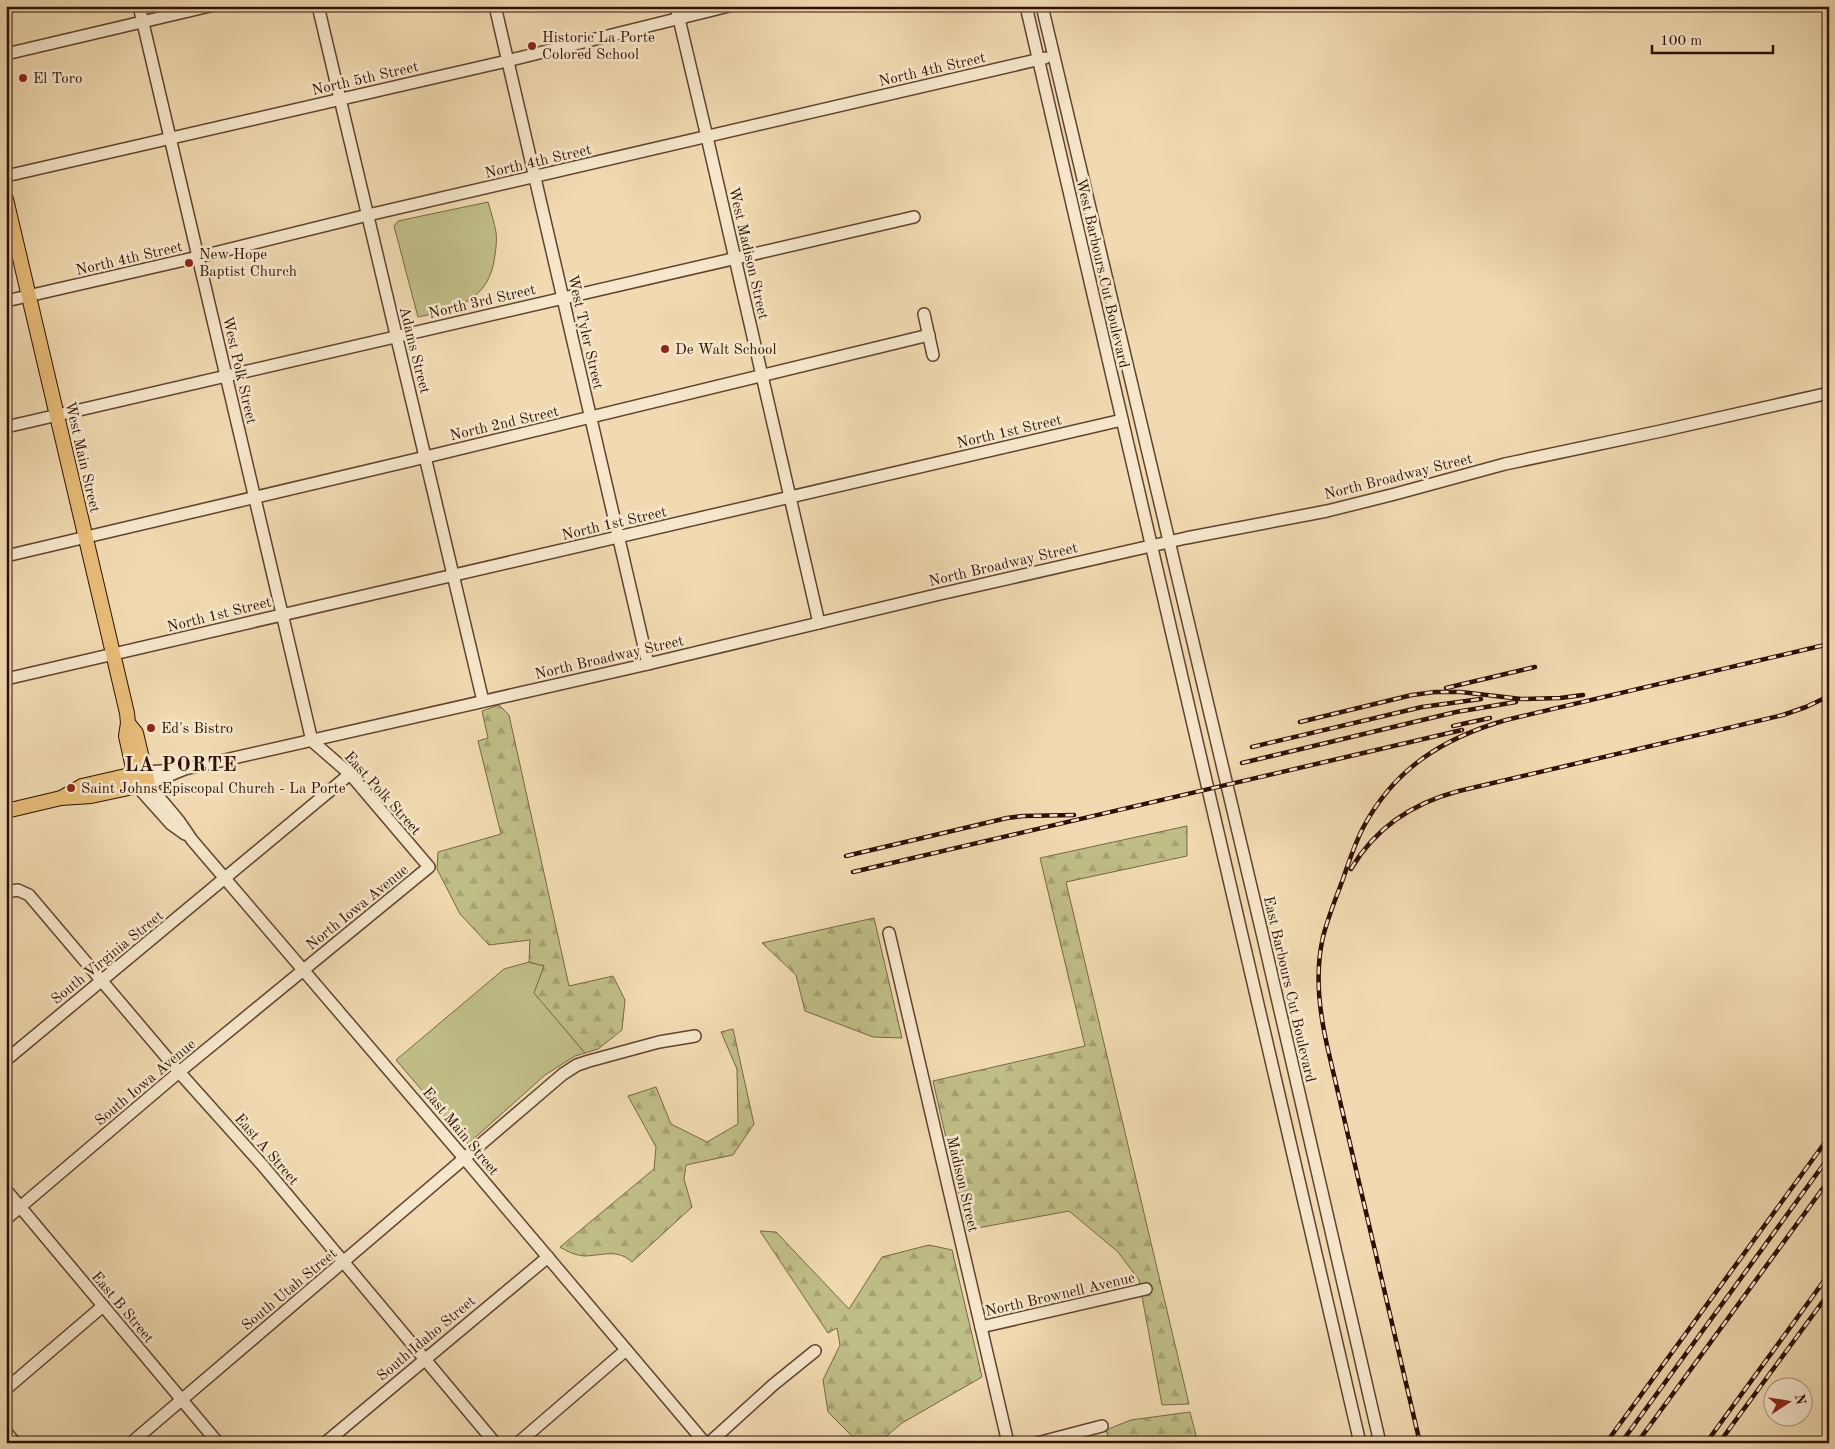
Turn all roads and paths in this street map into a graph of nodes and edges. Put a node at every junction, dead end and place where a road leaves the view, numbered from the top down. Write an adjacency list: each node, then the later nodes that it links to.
1 (139, 6): 9 (street, West Polk Street)
2 (210, 6): 9 (street)
3 (318, 6): 14 (street, Adams Street)
4 (495, 6): 13 (street, West Tyler Street)
5 (729, 6): 8 (street, North 5th Street)
6 (1026, 6): 12 (street, West Barbours Cut Boulevard)
7 (1042, 6): 11 (street, West Barbours Cut Boulevard)
8 (677, 12): 13 (street, North 5th Street); 15 (street, West Madison Street)
9 (143, 22): 10 (street); 16 (street, West Polk Street)
10 (6, 54)
11 (1054, 56): 12 (street, North 4th Street); 19 (street, West Barbours Cut Boulevard)
12 (1038, 60): 15 (street, North 4th Street); 20 (street, West Barbours Cut Boulevard)
13 (507, 61): 14 (street, North 5th Street); 18 (street, West Tyler Street)
14 (340, 99): 16 (street, North 5th Street); 22 (street, Adams Street)
15 (707, 137): 18 (street, North 4th Street); 26 (street, West Madison Street)
16 (170, 138): 17 (street, North 5th Street); 24 (street, West Polk Street)
17 (6, 176)
18 (534, 177): 22 (street, North 4th Street); 29 (street, West Tyler Street)
19 (1083, 180): 20 (street); 25 (street, West Barbours Cut Boulevard)
20 (1066, 183): 27 (street, West Barbours Cut Boulevard)
21 (6, 199): 28 (main road, West Main Street)
22 (368, 215): 24 (street, North 4th Street); 33 (street, Adams Street)
23 (914, 217): 26 (street, North 3rd Street)
24 (198, 257): 28 (street, North 4th Street); 35 (street, West Polk Street)
25 (1102, 257): 27 (street); 47 (street, West Barbours Cut Boulevard)
26 (734, 258): 29 (street, North 3rd Street); 36 (street, West Madison Street)
27 (1084, 260): 40 (street, West Barbours Cut Boulevard)
28 (29, 296): 30 (street, North 4th Street); 38 (main road, West Main Street)
29 (563, 298): 33 (street, North 3rd Street); 39 (street, West Tyler Street)
30 (6, 301)
31 (924, 314): 32 (street)
32 (928, 335): 34 (street); 36 (street, North 2nd Street)
33 (396, 336): 35 (street, North 3rd Street); 42 (street, Adams Street)
34 (933, 355)
35 (226, 376): 38 (street, North 3rd Street); 43 (street, West Polk Street)
36 (762, 376): 39 (street, North 2nd Street); 44 (street, West Madison Street)
37 (1829, 393): 47 (street, North Broadway Street)
38 (57, 415): 41 (street, North 3rd Street); 45 (main road, West Main Street)
39 (591, 418): 42 (street, North 2nd Street); 46 (street, West Tyler Street)
40 (1122, 420): 44 (street, North 1st Street); 48 (street, West Barbours Cut Boulevard)
41 (6, 427)
42 (425, 456): 43 (street, North 2nd Street); 50 (street, Adams Street)
43 (254, 497): 45 (street, North 2nd Street); 51 (street, West Polk Street)
44 (790, 498): 46 (street, North 1st Street); 52 (street, West Madison Street)
45 (86, 538): 49 (street, North 2nd Street); 53 (main road, West Main Street)
46 (618, 538): 50 (street, North 1st Street); 54 (street, West Tyler Street)
47 (1169, 542): 48 (street, North Broadway Street); 58 (street, East Barbours Cut Boulevard)
48 (1151, 546): 52 (street, North Broadway Street); 59 (street)
49 (6, 556)
50 (453, 575): 51 (street, North 1st Street); 56 (street, Adams Street)
51 (282, 614): 53 (street, North 1st Street); 57 (street, West Polk Street)
52 (819, 622): 54 (street, North Broadway Street)
53 (113, 654): 55 (street, North 1st Street); 61 (main road, West Main Street)
54 (648, 664): 56 (street, North Broadway Street)
55 (6, 679)
56 (483, 701): 57 (street, North Broadway Street)
57 (312, 741): 60 (street, East Polk Street); 61 (street, North Broadway Street)
58 (1217, 745): 59 (street); 67 (street, East Barbours Cut Boulevard)
59 (1198, 750): 68 (street)
60 (350, 774): 63 (street, East Polk Street); 64 (street, South Virginia Street)
61 (141, 779): 62 (main road); 64 (street, East Main Street)
62 (6, 811)
63 (429, 867): 69 (street, North Iowa Avenue)
64 (226, 878): 69 (street, East Main Street); 70 (street, South Virginia Street)
65 (6, 892): 70 (street, East A Street)
66 (889, 933): 84 (street, Madison Street)
67 (1263, 937): 68 (street); 75 (street, East Barbours Cut Boulevard)
68 (1242, 942): 76 (street)
69 (304, 969): 73 (street, South Iowa Avenue); 74 (street, East Main Street)
70 (102, 979): 72 (street, South Virginia Street); 73 (street, East A Street)
71 (694, 1036): 74 (street, South Utah Street)
72 (6, 1060)
73 (179, 1072): 78 (street, South Iowa Avenue); 81 (street, East A Street)
74 (464, 1158): 80 (street, East Main Street); 81 (street, South Utah Street)
75 (1316, 1169): 76 (street); 85 (street, East Barbours Cut Boulevard)
76 (1296, 1174): 88 (street)
77 (6, 1190): 78 (street, East B Street)
78 (21, 1206): 79 (street, South Iowa Avenue); 83 (street, East B Street)
79 (6, 1219)
80 (548, 1257): 86 (street, East Main Street); 89 (street, South Idaho Street)
81 (343, 1264): 89 (street, East A Street); 91 (street, South Utah Street)
82 (1146, 1289): 84 (street, North Brownell Avenue)
83 (103, 1306): 90 (street); 91 (street, East B Street)
84 (981, 1327): 102 (street, Madison Street)
85 (1358, 1349): 88 (street); 105 (street, East Barbours Cut Boulevard)
86 (626, 1350): 99 (street); 100 (street, East Main Street)
87 (815, 1350): 101 (street)
88 (1339, 1353): 104 (street)
89 (424, 1359): 97 (street, South Idaho Street); 98 (street, East A Street)
90 (6, 1390)
91 (182, 1399): 95 (street, South Utah Street); 96 (street, East B Street)
92 (1102, 1426): 103 (street)
93 (6, 1432): 94 (street)
94 (15, 1443)
95 (131, 1443)
96 (218, 1443)
97 (325, 1443)
98 (495, 1443)
99 (518, 1443)
100 (705, 1443)
101 (710, 1443)
102 (1008, 1443)
103 (1037, 1443)
104 (1360, 1443)
105 (1380, 1443)

